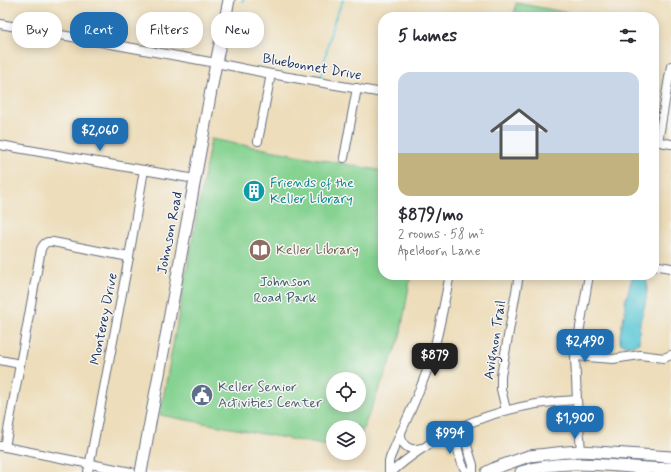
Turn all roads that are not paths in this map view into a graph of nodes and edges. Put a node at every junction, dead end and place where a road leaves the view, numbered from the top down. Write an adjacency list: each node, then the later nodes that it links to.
1 (230, 0): 3 (main road, Johnson Road)
2 (0, 24): 3 (street, Bluebonnet Drive)
3 (216, 63): 5 (street, Bluebonnet Drive); 15 (main road, Johnson Road)
4 (671, 66): 8 (street)
5 (271, 74): 6 (street, Bluebonnet Drive); 9 (street)
6 (357, 88): 7 (street, Bluebonnet Drive); 13 (street)
7 (378, 92)
8 (659, 126)
9 (258, 141)
10 (659, 142): 11 (street)
11 (671, 144)
12 (0, 145): 14 (street)
13 (344, 158)
14 (144, 170): 15 (street); 16 (street, Monterey Drive)
15 (196, 179): 37 (main road, Johnson Road)
16 (129, 257): 25 (street); 34 (street, Monterey Drive)
17 (659, 266): 18 (street)
18 (671, 268)
19 (449, 280): 29 (street)
20 (518, 280): 27 (street, Avignon Trail)
21 (588, 280): 23 (street)
22 (671, 355): 23 (street)
23 (575, 356): 26 (street)
24 (0, 360): 25 (street)
25 (20, 364): 30 (street)
26 (577, 400): 27 (street); 32 (street)
27 (506, 410): 28 (street)
28 (456, 429): 31 (street); 40 (street); 41 (street)
29 (402, 430): 31 (street); 38 (street)
30 (2, 446): 34 (street)
31 (424, 447): 39 (street)
32 (581, 451): 33 (main road); 42 (main road)
33 (671, 457)
34 (89, 468): 36 (street)
35 (671, 468): 43 (main road)
36 (131, 472)
37 (141, 472)
38 (389, 472)
39 (392, 472)
40 (467, 472)
41 (473, 472)
42 (487, 472)
43 (521, 472)

